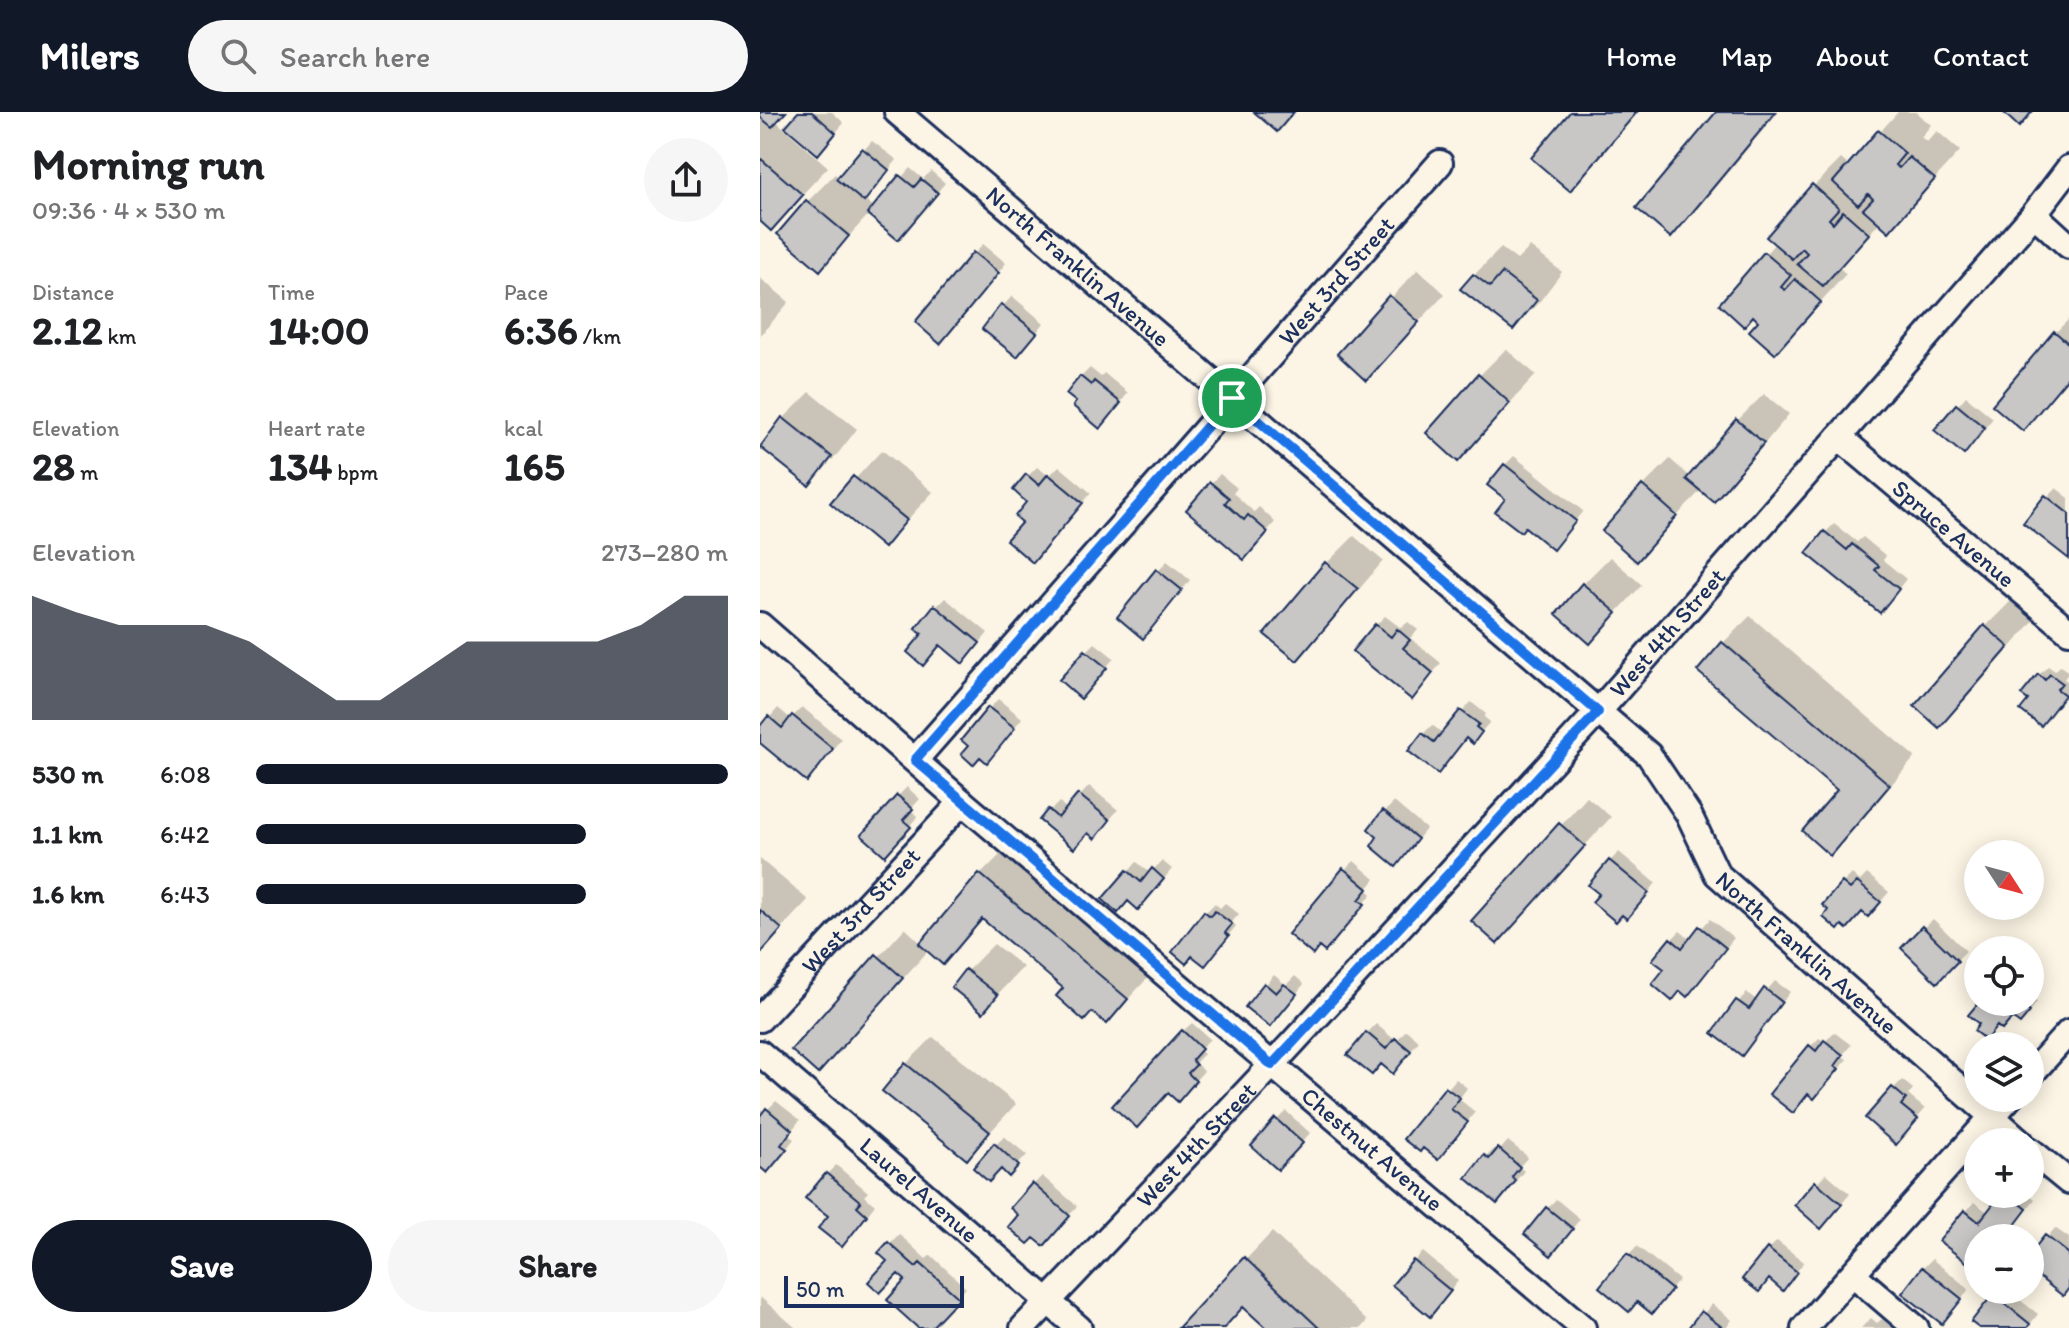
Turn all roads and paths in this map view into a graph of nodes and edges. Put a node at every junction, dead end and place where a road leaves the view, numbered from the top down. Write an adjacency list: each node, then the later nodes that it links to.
1 (897, 112): 6 (street, North Franklin Avenue)
2 (1440, 163): 6 (street, West 3rd Street)
3 (2069, 168): 4 (street, West 4th Street)
4 (2034, 214): 5 (street); 7 (street, West 4th Street)
5 (2069, 246)
6 (1232, 398): 10 (street, North Franklin Avenue); 11 (street, West 3rd Street)
7 (1839, 437): 9 (street, Spruce Avenue); 10 (street, West 4th Street)
8 (760, 625): 11 (street, Chestnut Avenue)
9 (2069, 631)
10 (1598, 712): 17 (street, West 4th Street); 19 (street, North Franklin Avenue)
11 (915, 760): 12 (street, Chestnut Avenue)
12 (962, 802): 13 (street, West 3rd Street); 17 (street, Chestnut Avenue)
13 (760, 1019)
14 (2069, 1032): 16 (street)
15 (760, 1053): 24 (street, Laurel Avenue)
16 (2044, 1060)
17 (1272, 1065): 24 (street, West 4th Street); 27 (street, Chestnut Avenue)
18 (1996, 1112): 19 (street)
19 (1991, 1118): 20 (street, North Franklin Avenue); 23 (street)
20 (2004, 1128)
21 (2044, 1161): 22 (street)
22 (2069, 1182)
23 (1853, 1274): 28 (street); 29 (street)
24 (1049, 1301): 25 (street, West 4th Street); 26 (street, Laurel Avenue)
25 (1023, 1328)
26 (1079, 1328)
27 (1583, 1328)
28 (1804, 1328)
29 (1916, 1328)

